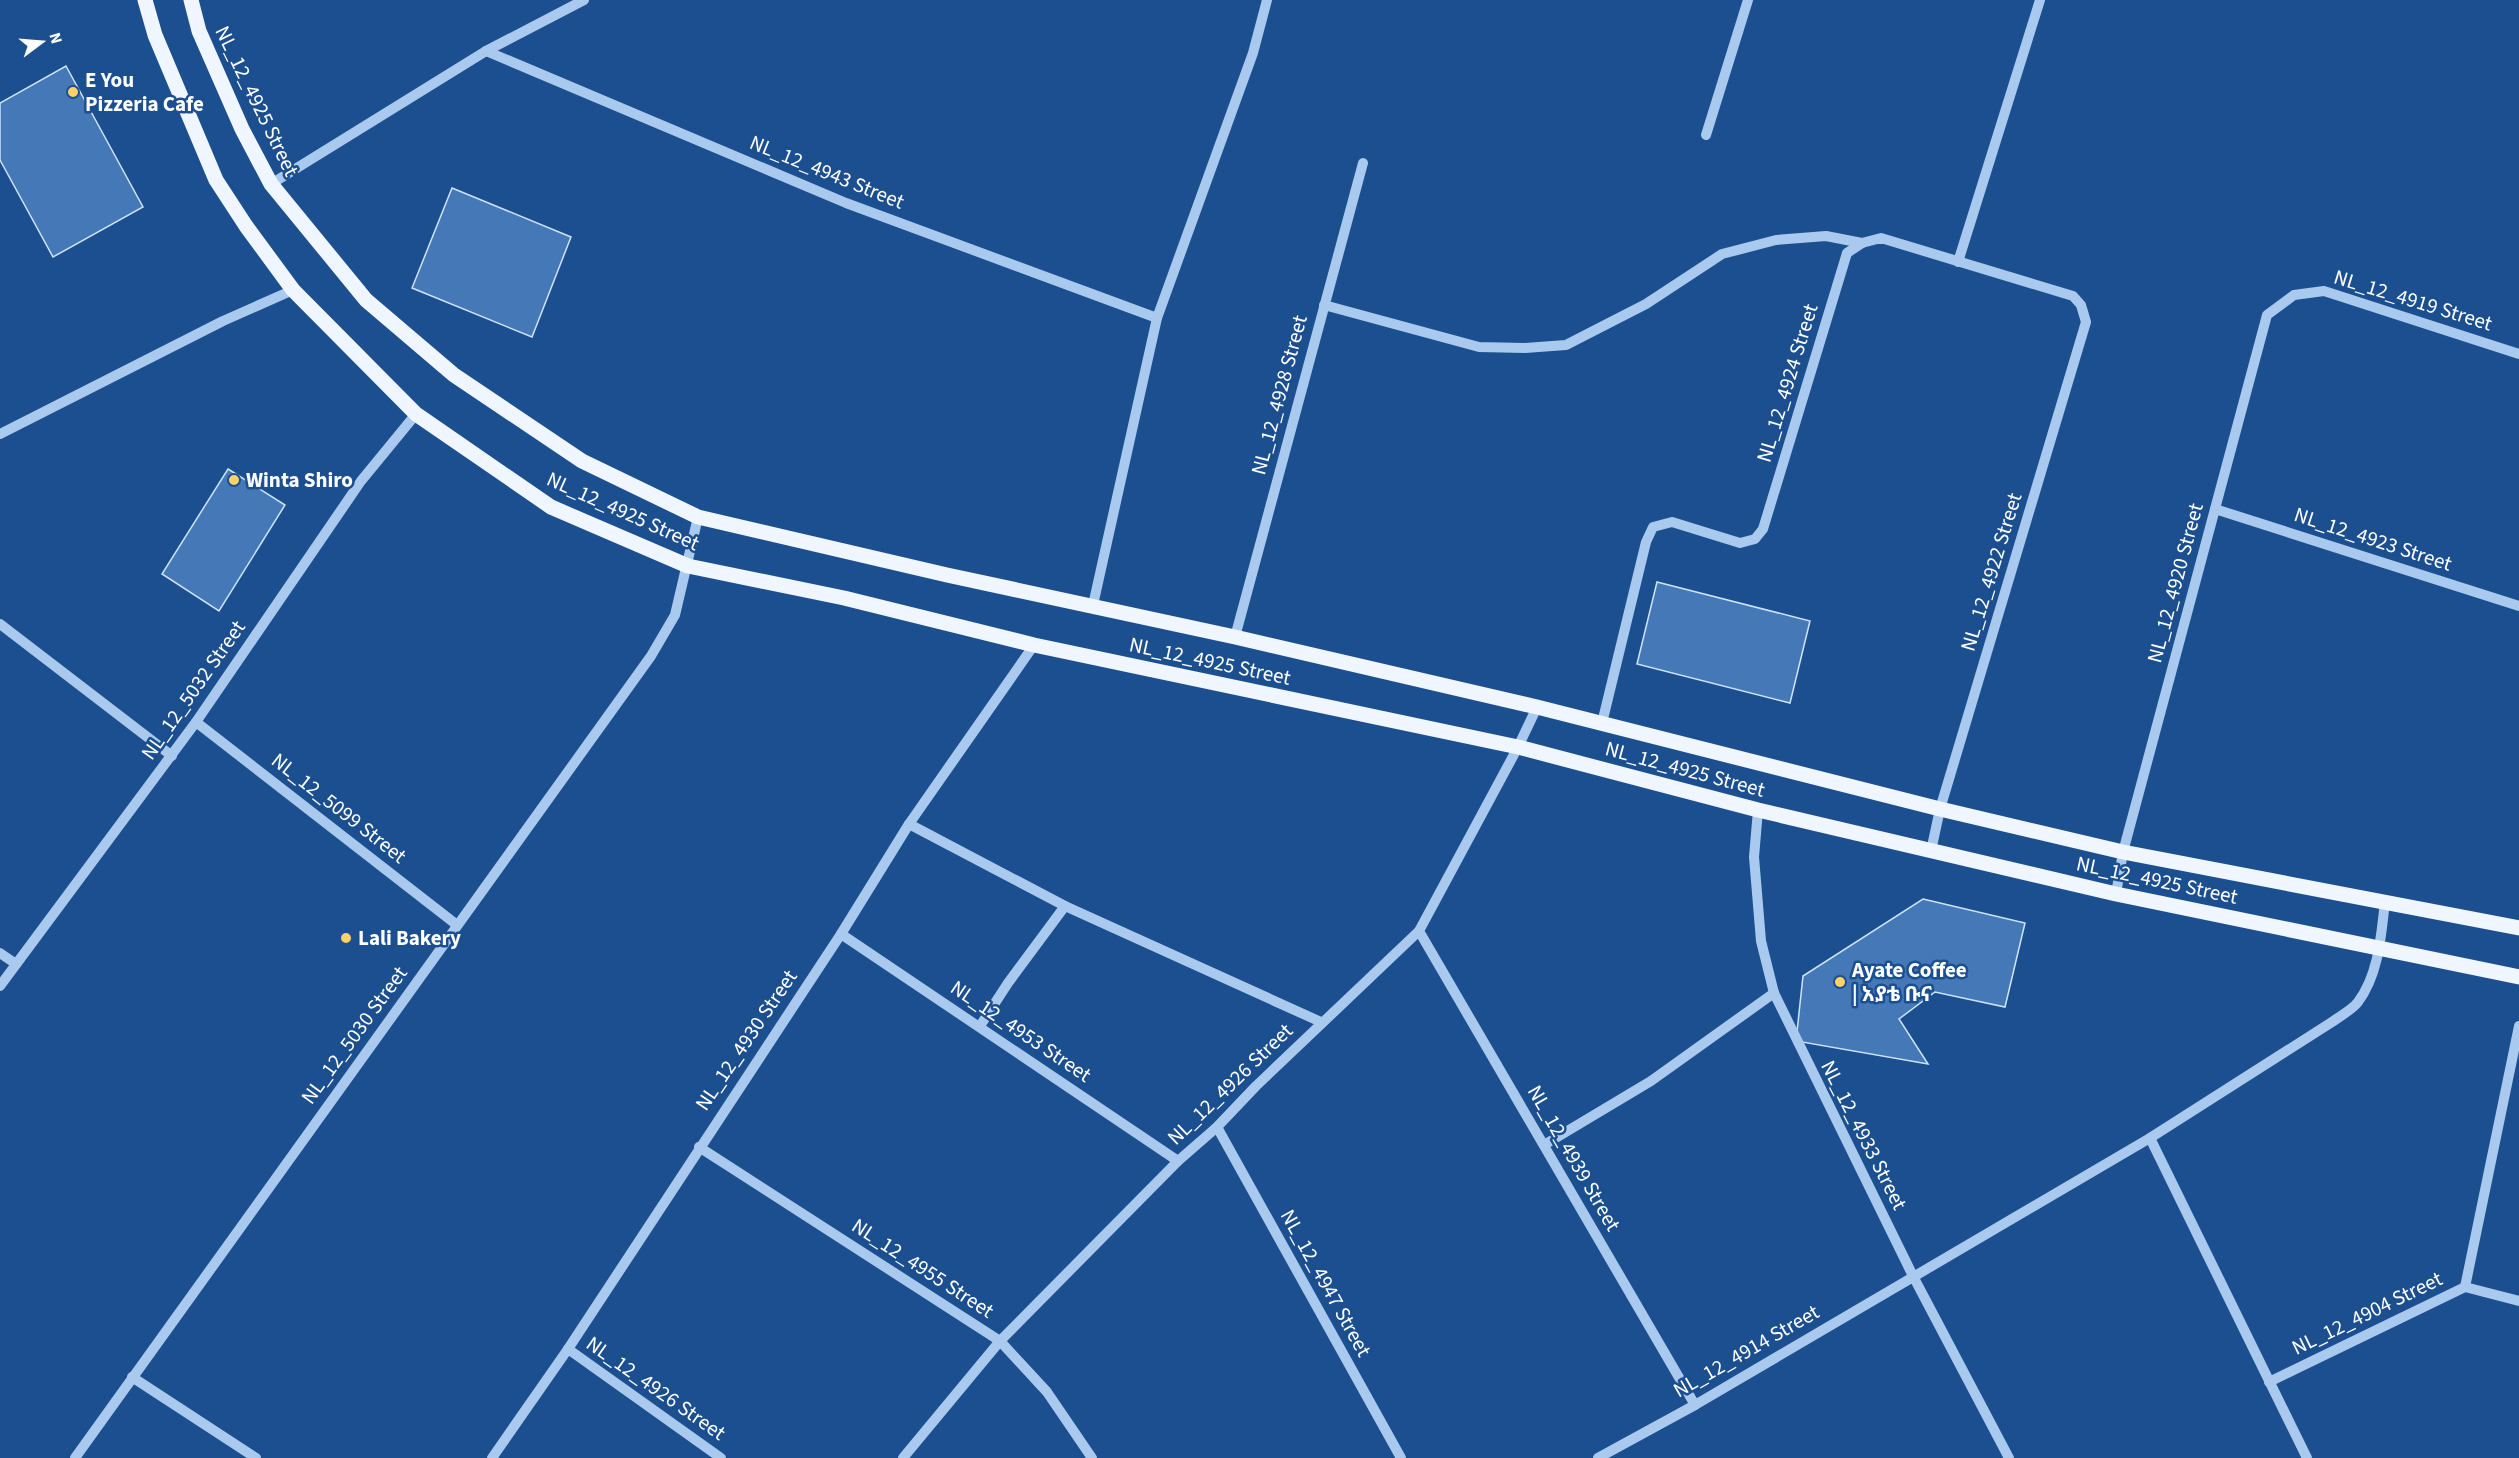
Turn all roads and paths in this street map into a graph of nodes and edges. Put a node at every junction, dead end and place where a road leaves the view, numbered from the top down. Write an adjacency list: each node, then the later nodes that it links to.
1 (145, 0): 13 (main road, NL_12_4925 Street)
2 (191, 0): 10 (main road, NL_12_4925 Street)
3 (584, 0): 7 (street)
4 (1267, 0): 16 (street)
5 (1748, 0): 8 (street)
6 (2040, 0): 12 (street)
7 (486, 51): 10 (street); 16 (street, NL_12_4943 Street)
8 (1706, 135)
9 (1363, 163): 15 (street, NL_12_4928 Street)
10 (271, 184): 21 (main road, NL_12_4925 Street)
11 (1862, 243): 12 (street); 15 (street); 30 (street, NL_12_4924 Street)
12 (1958, 262): 33 (street, NL_12_4922 Street)
13 (293, 290): 18 (main road, NL_12_4925 Street); 19 (street)
14 (2294, 295): 17 (street, NL_12_4919 Street); 20 (street, NL_12_4920 Street)
15 (1324, 305): 26 (street, NL_12_4928 Street)
16 (1157, 318): 23 (street)
17 (2519, 354)
18 (416, 414): 22 (main road, NL_12_4925 Street); 29 (street, NL_12_5032 Street)
19 (0, 434)
20 (2215, 509): 24 (street, NL_12_4923 Street); 37 (street, NL_12_4920 Street)
21 (698, 517): 22 (street, NL_12_5030 Street); 23 (main road, NL_12_4925 Street)
22 (688, 566): 27 (main road, NL_12_4925 Street); 41 (street, NL_12_5030 Street)
23 (1092, 605): 26 (main road, NL_12_4925 Street)
24 (2519, 606)
25 (0, 624): 32 (street)
26 (1235, 636): 28 (main road, NL_12_4925 Street)
27 (1034, 645): 31 (main road, NL_12_4925 Street); 35 (street, NL_12_4930 Street)
28 (1537, 707): 30 (main road, NL_12_4925 Street); 31 (street, NL_12_4926 Street)
29 (196, 722): 32 (street, NL_12_5032 Street); 41 (street, NL_12_5099 Street)
30 (1602, 723): 33 (main road, NL_12_4925 Street)
31 (1518, 747): 34 (main road, NL_12_4925 Street); 43 (street, NL_12_4926 Street)
32 (172, 756): 47 (street, NL_12_5032 Street)
33 (1940, 809): 36 (street, NL_12_4922 Street); 37 (main road, NL_12_4925 Street)
34 (1758, 810): 36 (main road, NL_12_4925 Street); 50 (street, NL_12_4933 Street)
35 (909, 824): 40 (street); 44 (street, NL_12_4930 Street)
36 (1932, 851): 38 (main road, NL_12_4925 Street)
37 (2123, 852): 38 (street, NL_12_4920 Street); 39 (main road, NL_12_4925 Street)
38 (2116, 894): 45 (main road, NL_12_4925 Street)
39 (2385, 902): 42 (main road, NL_12_4925 Street); 45 (street, NL_12_4914 Street)
40 (1065, 906): 51 (street); 52 (street)
41 (458, 925): 64 (street, NL_12_5030 Street)
42 (2519, 928)
43 (1419, 931): 51 (street, NL_12_4926 Street); 56 (street, NL_12_4939 Street)
44 (841, 934): 52 (street, NL_12_4953 Street); 57 (street, NL_12_4930 Street)
45 (2379, 947): 48 (main road, NL_12_4925 Street); 55 (street, NL_12_4914 Street)
46 (0, 953): 47 (street)
47 (16, 964): 49 (street, NL_12_5032 Street)
48 (2519, 977)
49 (0, 986)
50 (1774, 993): 56 (street); 59 (street, NL_12_4933 Street)
51 (1321, 1022): 54 (street, NL_12_4926 Street)
52 (980, 1026): 58 (street, NL_12_4953 Street)
53 (2519, 1026): 60 (street)
54 (1217, 1127): 58 (street, NL_12_4926 Street); 73 (street, NL_12_4947 Street)
55 (2150, 1138): 59 (street, NL_12_4914 Street); 65 (street)
56 (1544, 1145): 66 (street, NL_12_4939 Street)
57 (699, 1148): 62 (street, NL_12_4955 Street); 63 (street, NL_12_4930 Street)
58 (1178, 1161): 62 (street, NL_12_4926 Street)
59 (1913, 1276): 66 (street, NL_12_4914 Street); 75 (street, NL_12_4933 Street)
60 (2465, 1287): 61 (street, NL_12_4904 Street); 65 (street, NL_12_4904 Street)
61 (2519, 1301)
62 (1000, 1341): 71 (street, NL_12_4926 Street); 72 (street, NL_12_4955 Street)
63 (568, 1349): 69 (street, NL_12_4930 Street); 70 (street, NL_12_4926 Street)
64 (132, 1377): 67 (street, NL_12_5030 Street); 68 (street)
65 (2269, 1382): 76 (street)
66 (1695, 1405): 74 (street, NL_12_4914 Street)
67 (75, 1458)
68 (256, 1458)
69 (492, 1458)
70 (721, 1458)
71 (903, 1458)
72 (1092, 1458)
73 (1401, 1458)
74 (1598, 1458)
75 (2009, 1458)
76 (2307, 1458)

